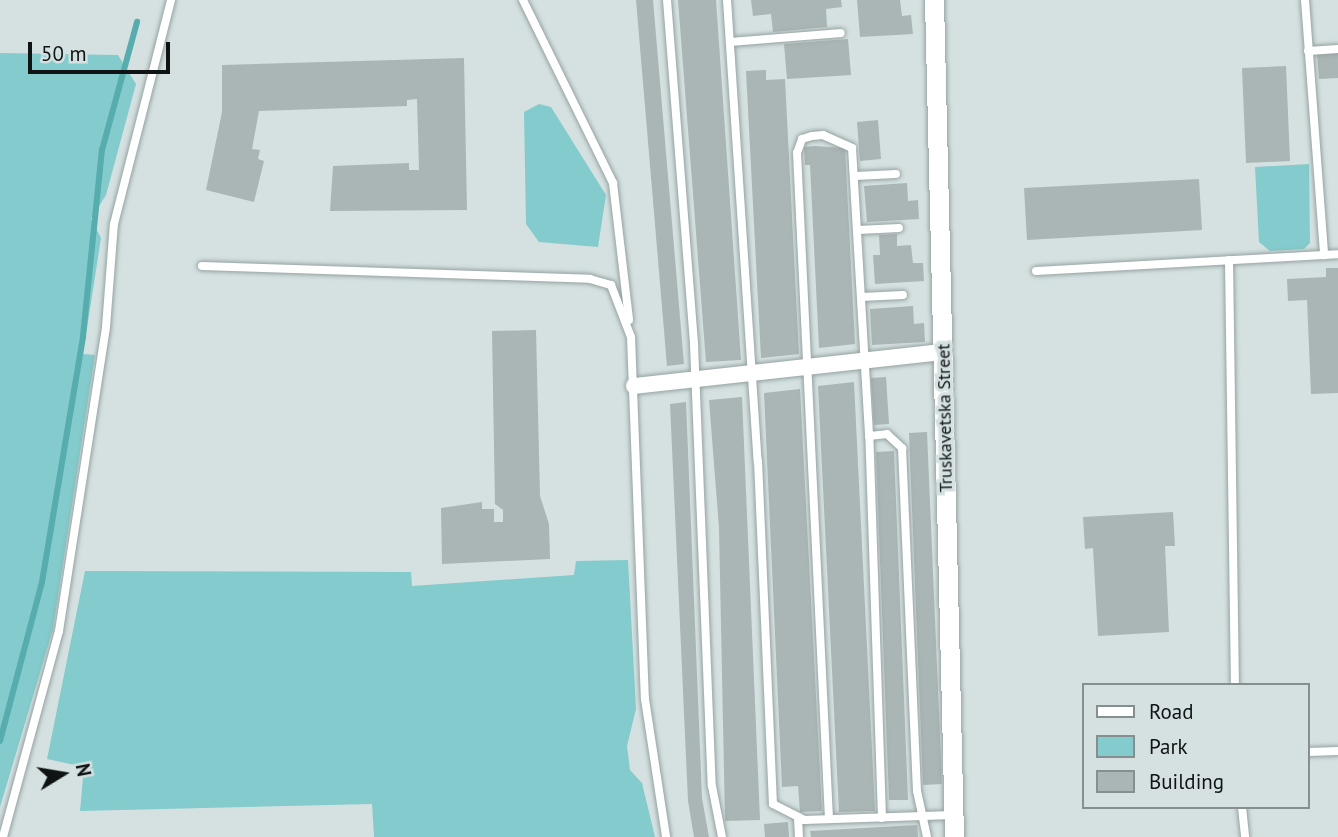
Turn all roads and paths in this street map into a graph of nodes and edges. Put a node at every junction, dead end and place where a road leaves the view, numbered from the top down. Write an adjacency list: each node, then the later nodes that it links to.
1 (172, 0): 39 (lane)
2 (523, 0): 22 (lane)
3 (667, 0): 27 (lane)
4 (727, 0): 8 (lane)
5 (934, 0): 23 (street, Truskavetska Street)
6 (1305, 0): 10 (lane)
7 (841, 33): 8 (lane)
8 (731, 42): 26 (lane)
9 (1338, 49): 10 (lane)
10 (1308, 51): 16 (lane)
11 (897, 174): 12 (lane)
12 (855, 176): 14 (lane); 25 (lane)
13 (899, 228): 14 (lane)
14 (858, 230): 21 (lane)
15 (1338, 254): 16 (lane)
16 (1324, 255): 17 (lane)
17 (1229, 260): 19 (lane); 30 (lane)
18 (202, 265): 22 (lane)
19 (1036, 271)
20 (903, 295): 21 (lane)
21 (861, 297): 24 (lane)
22 (631, 337): 28 (lane)
23 (943, 352): 24 (street); 35 (street, Truskavetska Street)
24 (864, 361): 25 (street); 29 (lane)
25 (810, 366): 26 (street); 38 (lane)
26 (753, 373): 27 (street); 36 (lane)
27 (695, 379): 28 (street); 41 (lane)
28 (634, 386): 40 (lane)
29 (869, 436): 34 (lane); 37 (lane)
30 (1235, 683)
31 (1338, 751): 32 (lane)
32 (1310, 752)
33 (1242, 809): 45 (lane)
34 (923, 816): 35 (lane); 37 (lane); 43 (lane)
35 (954, 816): 44 (street, Truskavetska Street)
36 (798, 818): 38 (lane); 42 (lane)
37 (882, 818): 38 (lane)
38 (830, 819)
39 (3, 837)
40 (666, 837)
41 (722, 837)
42 (799, 837)
43 (927, 837)
44 (954, 837)
45 (1245, 837)

